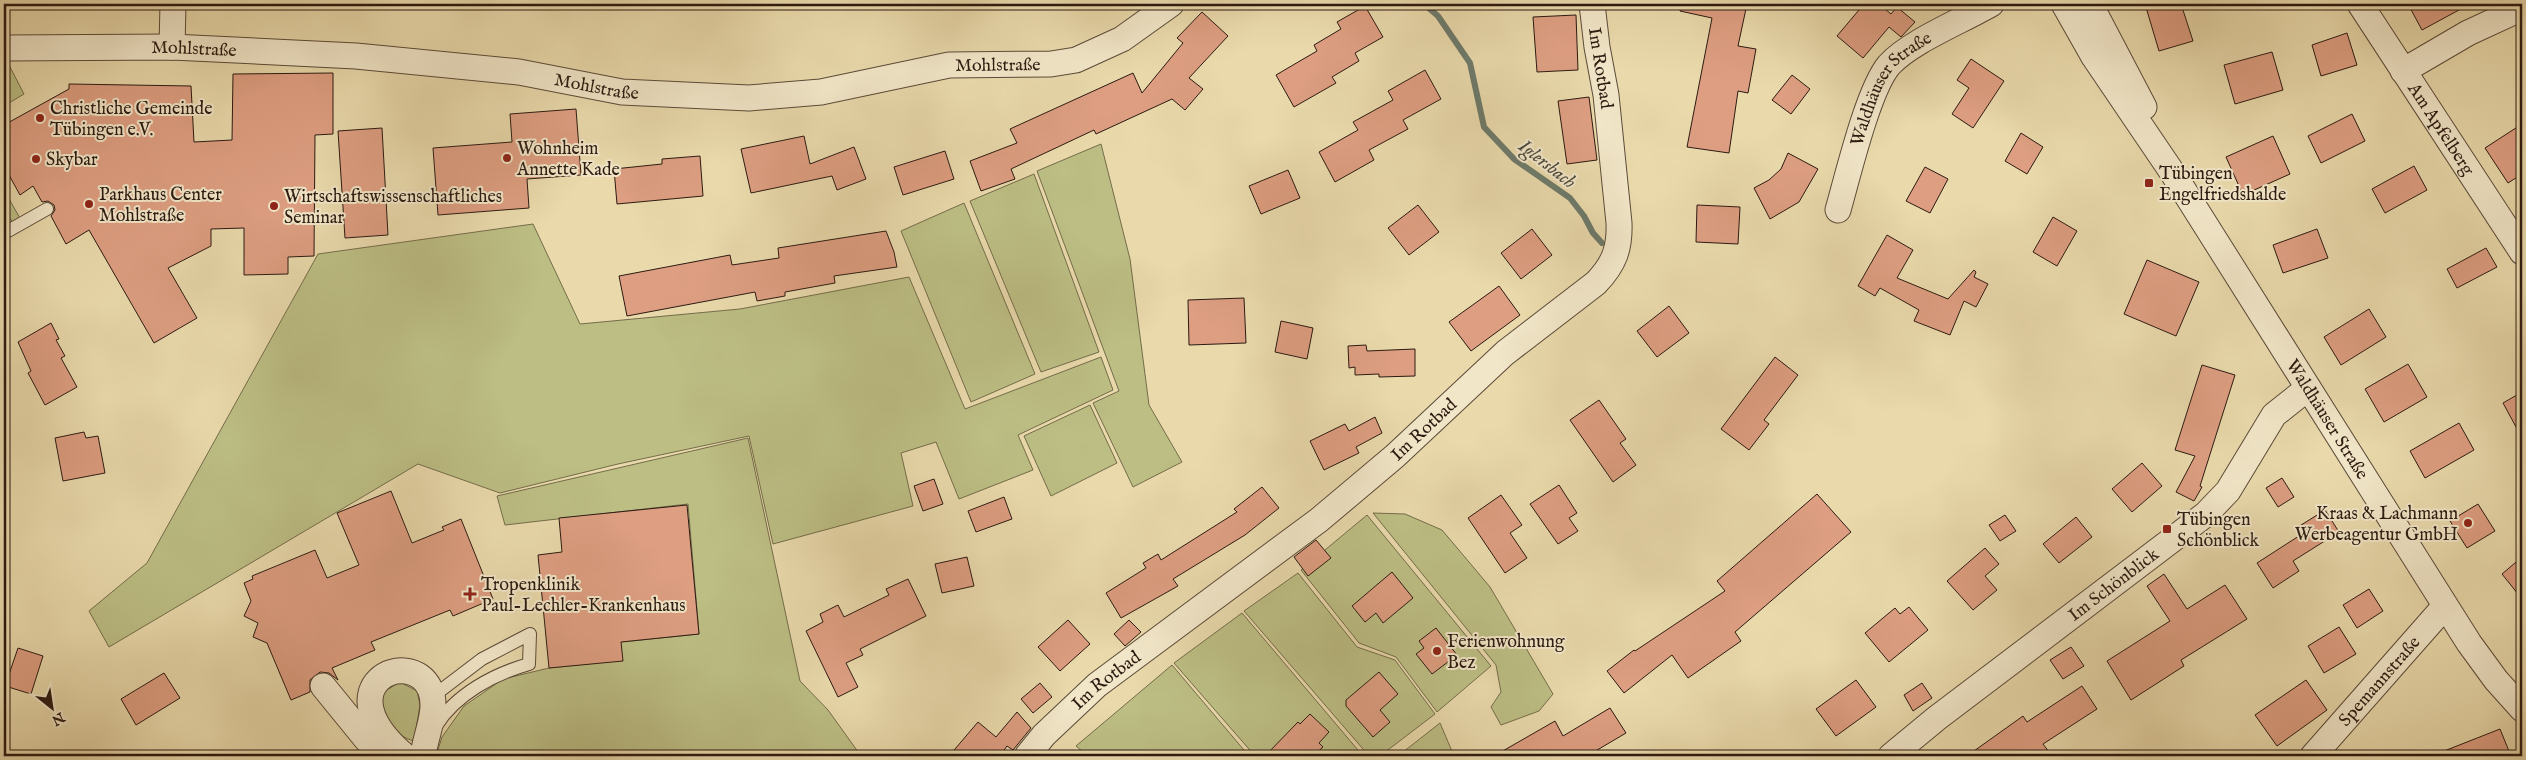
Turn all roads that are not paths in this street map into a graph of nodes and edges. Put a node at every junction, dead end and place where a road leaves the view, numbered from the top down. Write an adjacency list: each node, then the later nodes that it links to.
1 (173, 4): 9 (street)
2 (1171, 4): 9 (street, Mohlstraße)
3 (1592, 4): 24 (street, Im Rotbad)
4 (1991, 4): 14 (street, Waldhäuser Straße)
5 (2064, 4): 12 (street, Waldhäuser Straße)
6 (2090, 4): 12 (street, Waldhäuser Straße)
7 (2360, 4): 11 (street, Am Apfelberg)
8 (2522, 8): 11 (street)
9 (172, 47): 10 (street, Mohlstraße)
10 (4, 48)
11 (2404, 71): 16 (street, Am Apfelberg)
12 (2174, 175): 17 (street, Waldhäuser Straße)
13 (47, 209): 15 (lane)
14 (1838, 210)
15 (8, 231)
16 (2522, 252)
17 (2308, 388): 18 (street, Waldhäuser Straße); 25 (street, Im Schönblick)
18 (2445, 606): 21 (street, Waldhäuser Straße); 26 (street, Spemannstraße)
19 (323, 686): 23 (street)
20 (432, 696): 22 (street); 22 (street); 22 (lane)
21 (2522, 709)
22 (418, 752)
23 (385, 756)
24 (1026, 756)
25 (1891, 756)
26 (2313, 756)

